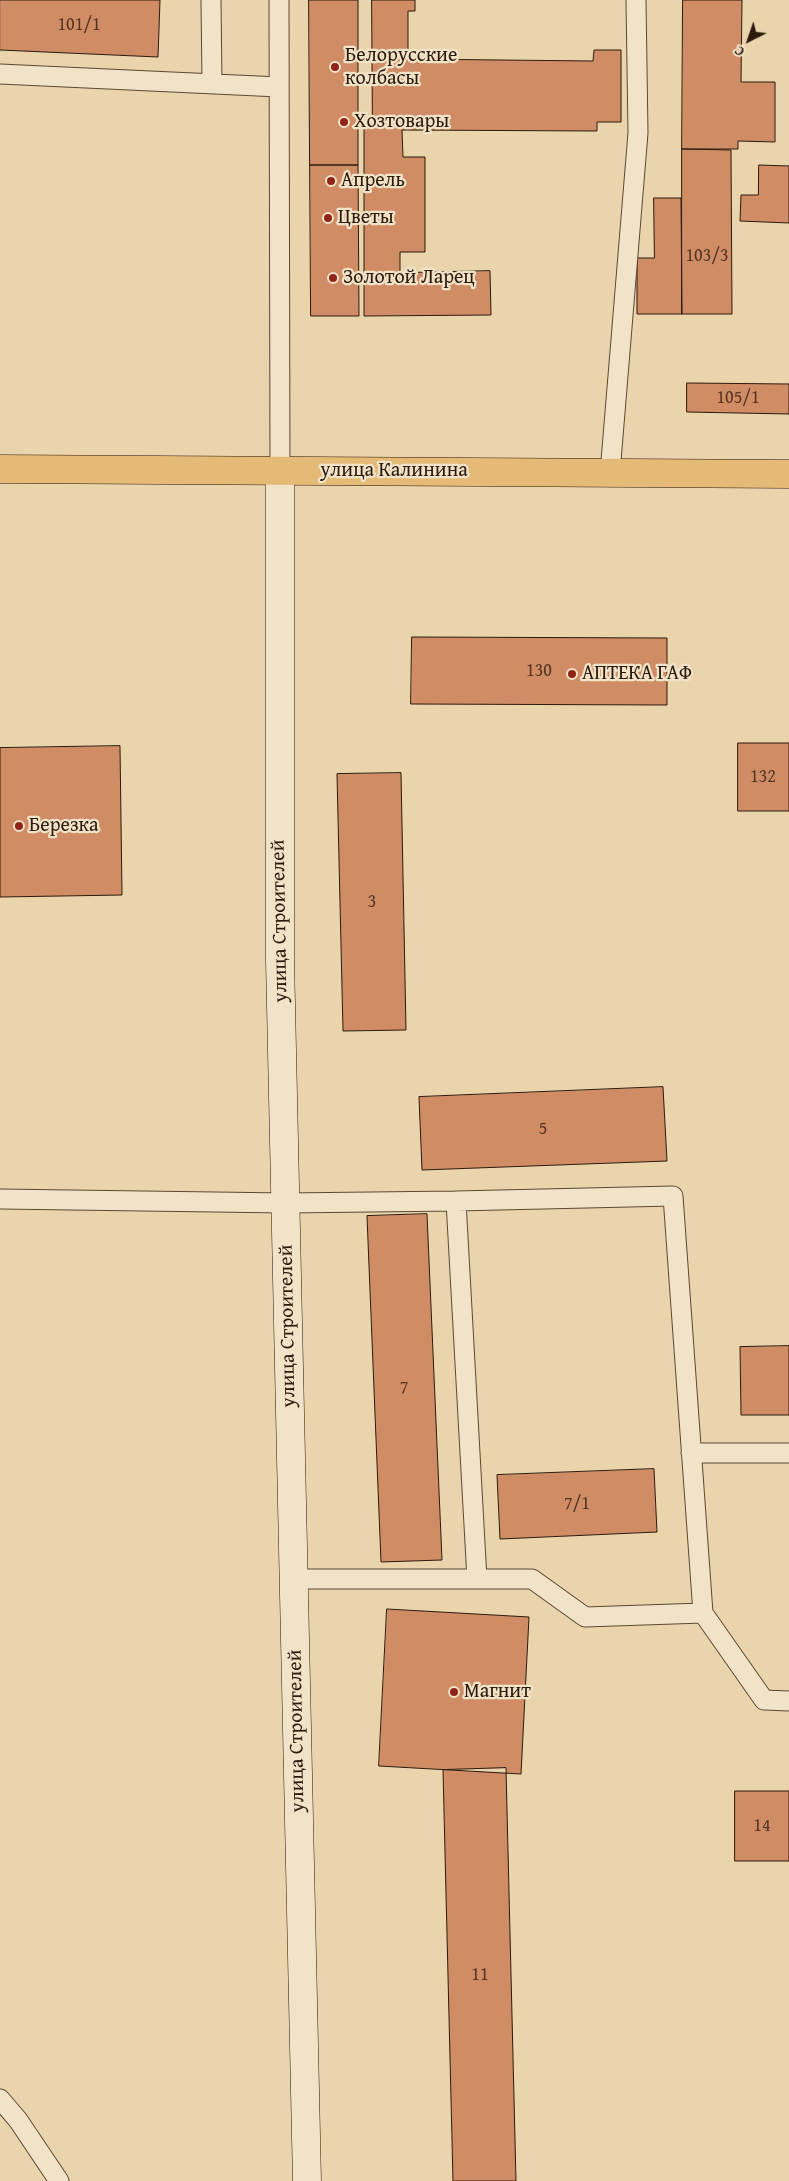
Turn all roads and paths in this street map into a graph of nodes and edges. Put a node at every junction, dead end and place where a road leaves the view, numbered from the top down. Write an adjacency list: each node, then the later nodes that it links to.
1 (211, 0): 5 (lane)
2 (279, 0): 6 (lane)
3 (636, 0): 9 (lane)
4 (0, 74): 5 (lane)
5 (212, 83): 6 (lane)
6 (279, 86): 8 (lane)
7 (0, 469): 8 (main road, улица Калинина)
8 (280, 471): 9 (main road, улица Калинина); 13 (main road, улица Строителей)
9 (610, 473): 10 (main road, улица Калинина)
10 (789, 474)
11 (0, 1199): 13 (lane)
12 (456, 1201): 13 (lane); 14 (lane); 17 (lane)
13 (286, 1204): 16 (main road, улица Строителей)
14 (691, 1453): 15 (lane); 18 (lane)
15 (789, 1453)
16 (294, 1579): 17 (lane); 22 (main road, улица Строителей)
17 (477, 1579): 18 (lane)
18 (703, 1613): 19 (lane)
19 (789, 1701)
20 (0, 2099): 21 (lane)
21 (59, 2181)
22 (307, 2181)

